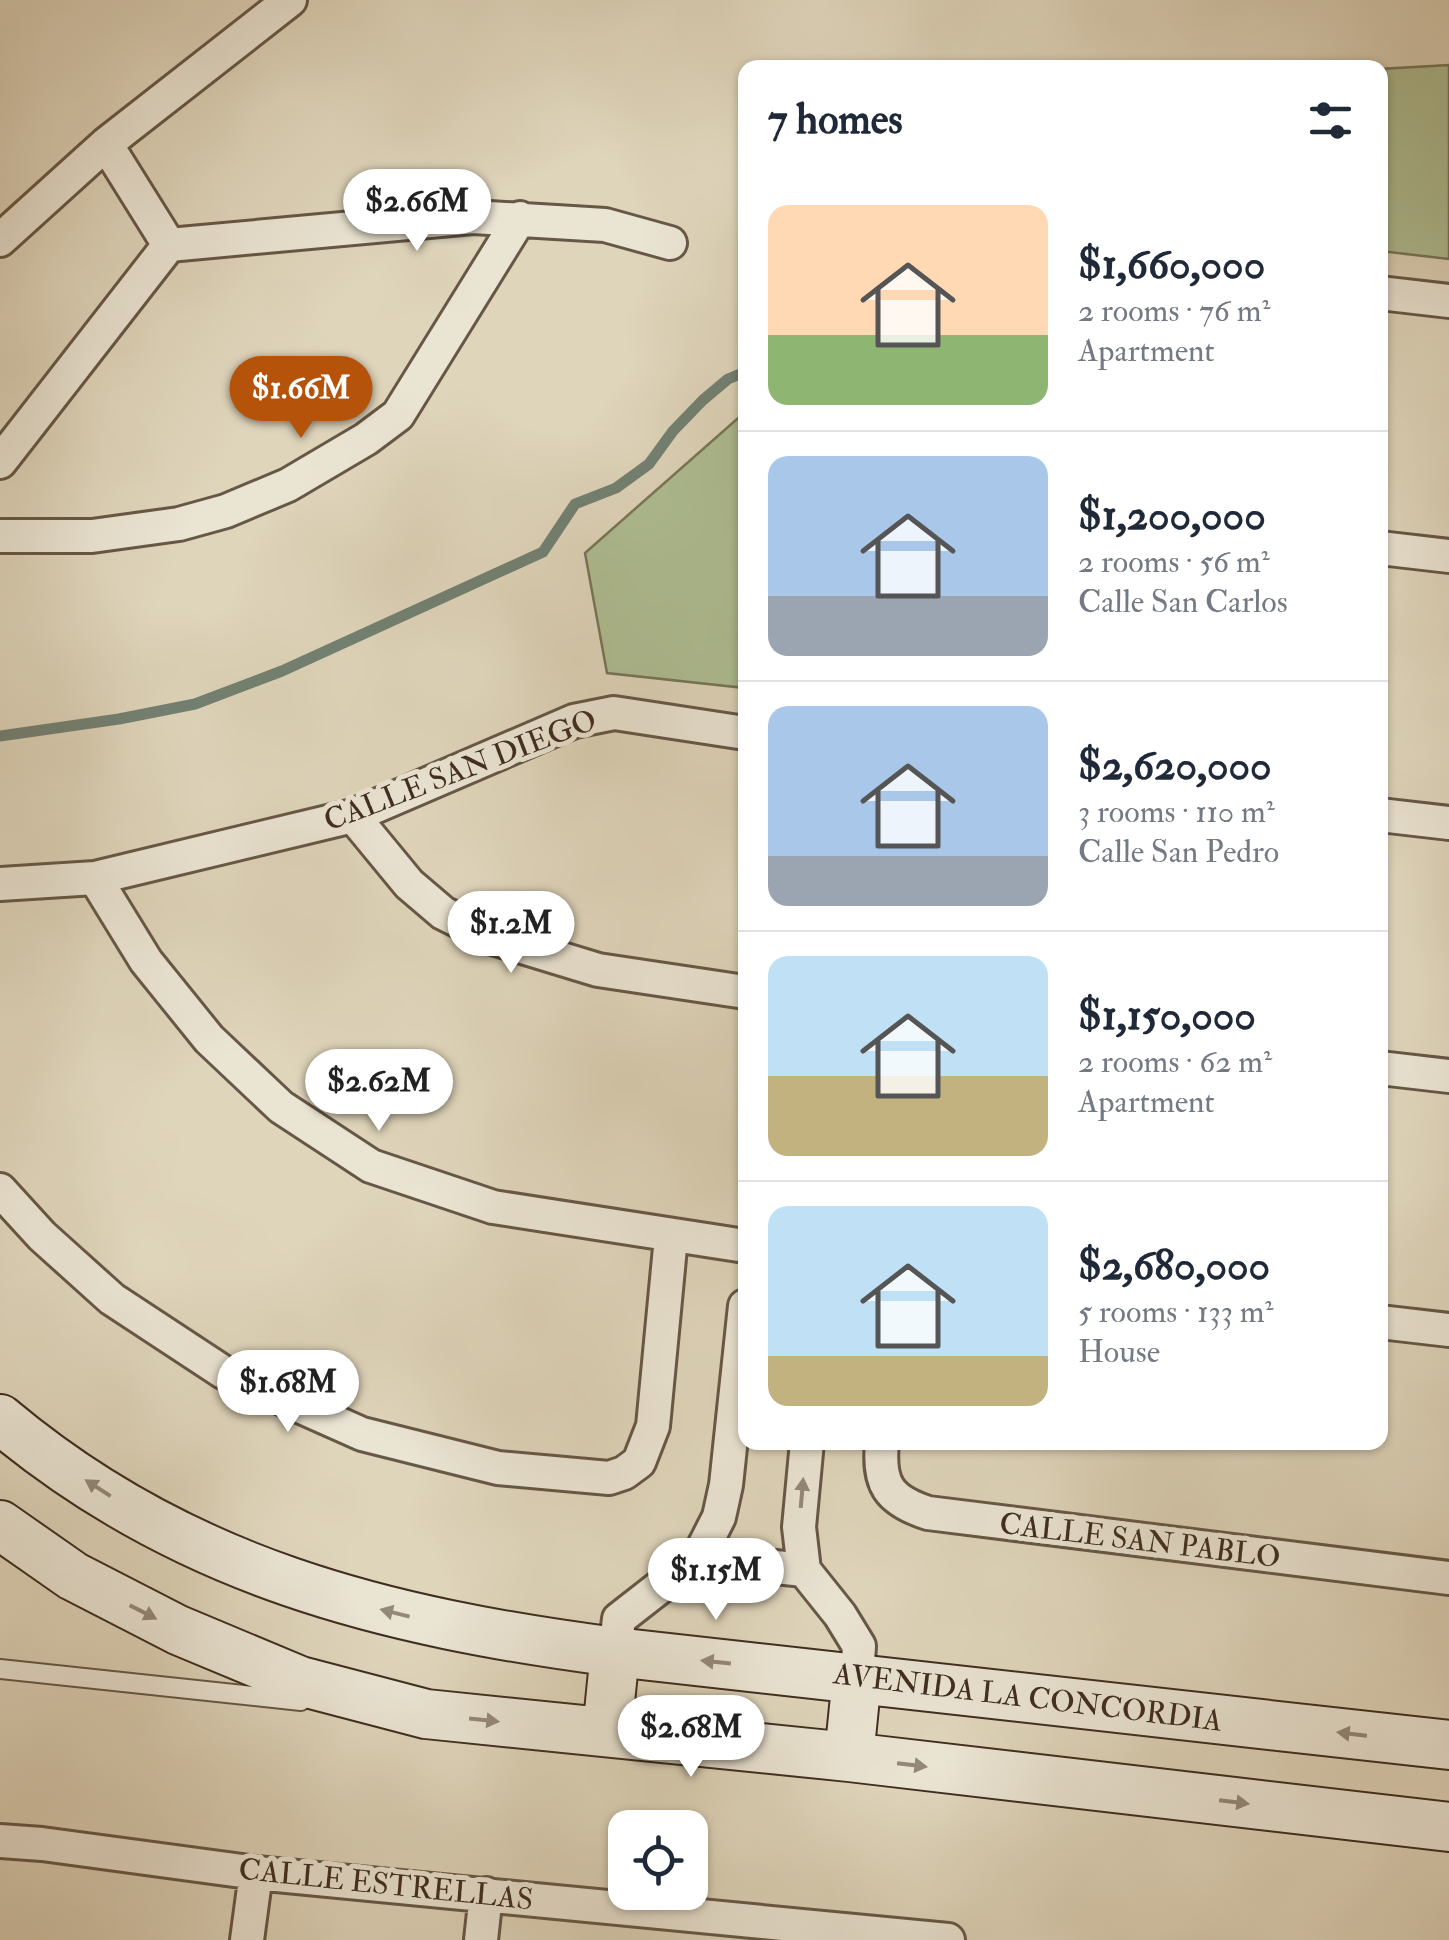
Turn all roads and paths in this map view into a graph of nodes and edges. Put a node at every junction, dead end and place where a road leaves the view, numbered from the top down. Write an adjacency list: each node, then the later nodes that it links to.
1 (290, 0): 2 (street)
2 (106, 144): 4 (street); 6 (street)
3 (520, 218): 5 (street); 6 (street); 10 (street)
4 (0, 240)
5 (670, 242)
6 (169, 245): 9 (street)
7 (1388, 294): 8 (street)
8 (1449, 300)
9 (0, 462)
10 (0, 536)
11 (1388, 549): 12 (street)
12 (1449, 556)
13 (738, 732): 14 (street, CALLE SAN DIEGO)
14 (354, 816): 17 (street, CALLE SAN DIEGO); 19 (street)
15 (1388, 816): 16 (street)
16 (1449, 824)
17 (95, 878): 18 (street, CALLE SAN DIEGO); 23 (street)
18 (0, 884)
19 (738, 991)
20 (1388, 1069): 21 (street)
21 (1449, 1076)
22 (0, 1190): 23 (street)
23 (672, 1237): 24 (street)
24 (738, 1245)
25 (1388, 1323): 26 (street)
26 (1449, 1330)
27 (0, 1419): 35 (main road, AVENIDA LA CONCORDIA, one-way to 27)
28 (738, 1433): 32 (street)
29 (806, 1450): 33 (street, one-way to 29)
30 (881, 1450): 34 (street, CALLE SAN PABLO)
31 (0, 1525): 38 (main road, one-way to 38)
32 (693, 1568): 33 (street); 35 (street)
33 (804, 1570): 37 (street)
34 (1449, 1578)
35 (616, 1652): 37 (main road, AVENIDA LA CONCORDIA, one-way to 35); 39 (main road)
36 (0, 1669): 38 (lane)
37 (857, 1677): 40 (main road, AVENIDA LA CONCORDIA, one-way to 37); 41 (main road)
38 (426, 1714): 39 (main road, one-way to 39)
39 (607, 1732): 41 (main road)
40 (1449, 1746)
41 (849, 1757): 42 (main road, one-way to 42)
42 (1449, 1827)
43 (2, 1841): 44 (street, CALLE ESTRELLAS)
44 (256, 1872): 45 (street, CALLE ESTRELLAS); 47 (street)
45 (486, 1894): 46 (street, CALLE ESTRELLAS); 48 (street)
46 (711, 1928): 49 (street, CALLE ESTRELLAS)
47 (247, 1940)
48 (481, 1940)
49 (944, 1940)

